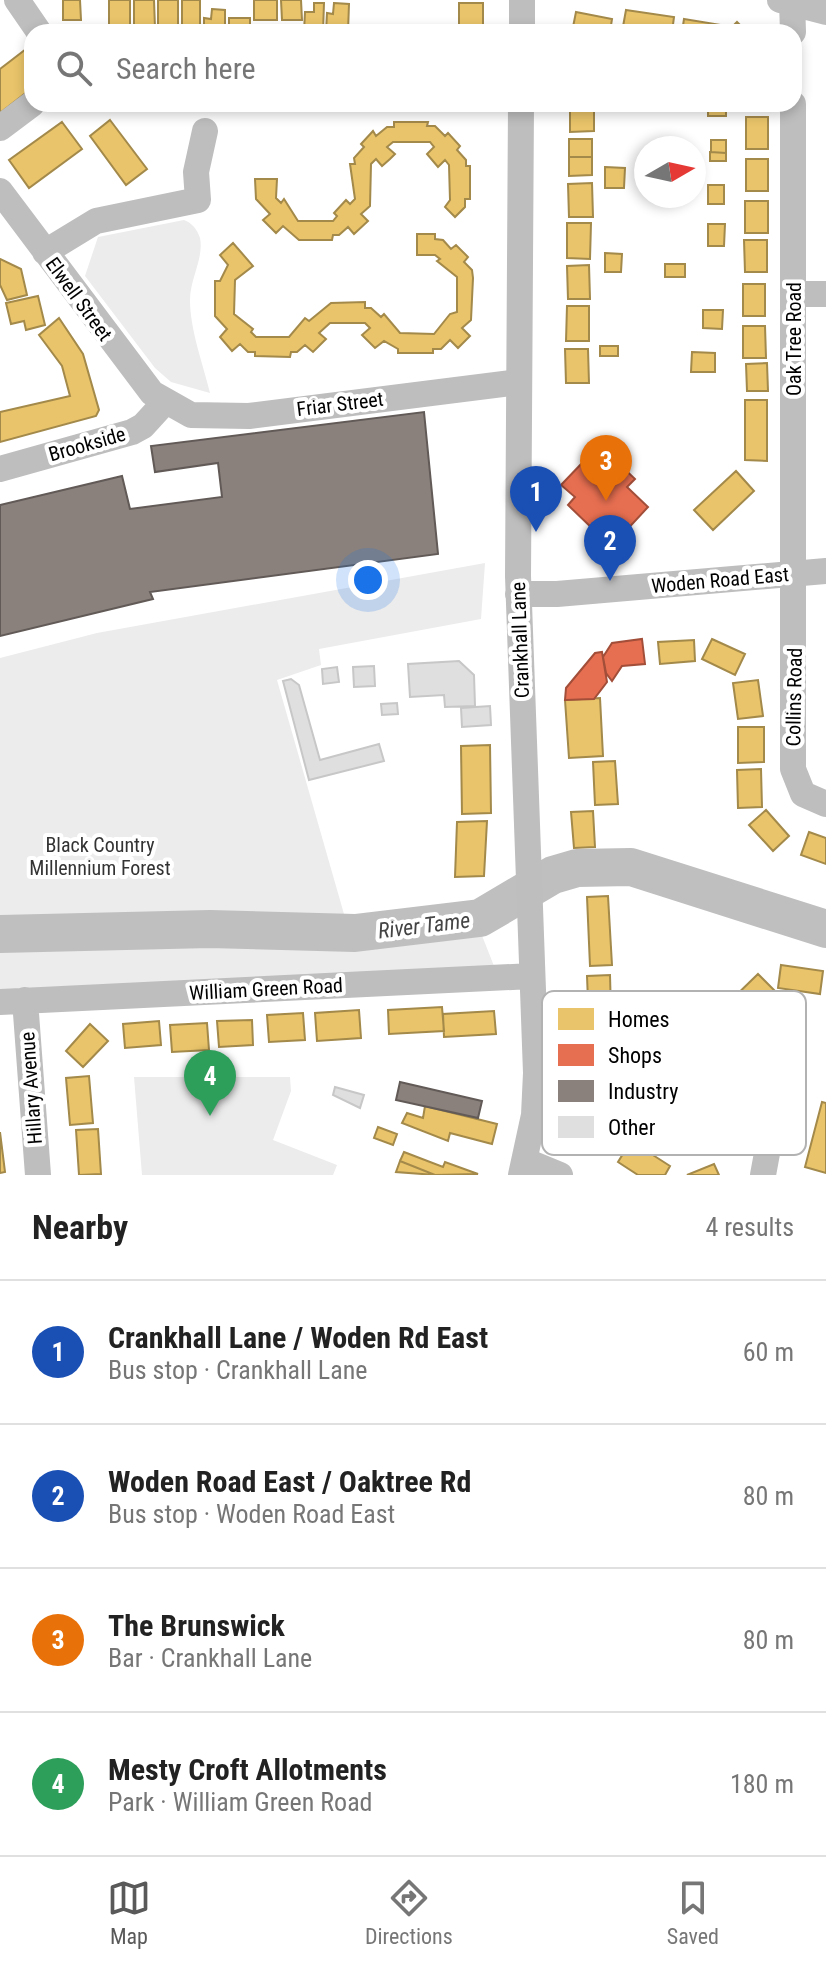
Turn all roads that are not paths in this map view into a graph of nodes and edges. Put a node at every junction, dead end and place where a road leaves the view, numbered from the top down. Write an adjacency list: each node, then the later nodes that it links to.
1 (17, 0): 5 (street)
2 (522, 0): 6 (street)
3 (786, 1): 4 (street); 7 (street)
4 (826, 12)
5 (34, 24)
6 (522, 24)
7 (791, 24)
8 (24, 110): 11 (street)
9 (521, 112): 17 (street, Crankhall Lane)
10 (793, 112): 15 (street, Oak Tree Road)
11 (0, 128)
12 (205, 131): 14 (street)
13 (3, 201): 14 (street, Elwell Street)
14 (45, 252): 18 (street, Elwell Street)
15 (794, 294): 16 (street); 21 (street, Oak Tree Road)
16 (826, 294)
17 (519, 382): 18 (street, Friar Street); 22 (street, Crankhall Lane)
18 (164, 403): 19 (street, Brookside)
19 (0, 469)
20 (826, 571): 21 (street, Woden Road East)
21 (795, 574): 22 (street, Woden Road East); 23 (street, Collins Road)
22 (518, 594): 24 (street, Crankhall Lane)
23 (826, 804)
24 (532, 976): 25 (street, William Green Road); 27 (street, Crankhall Lane)
25 (12, 1001): 28 (street, Hillary Avenue)
26 (767, 1155): 30 (street)
27 (524, 1168): 29 (street)
28 (38, 1175)
29 (560, 1175)
30 (763, 1175)

